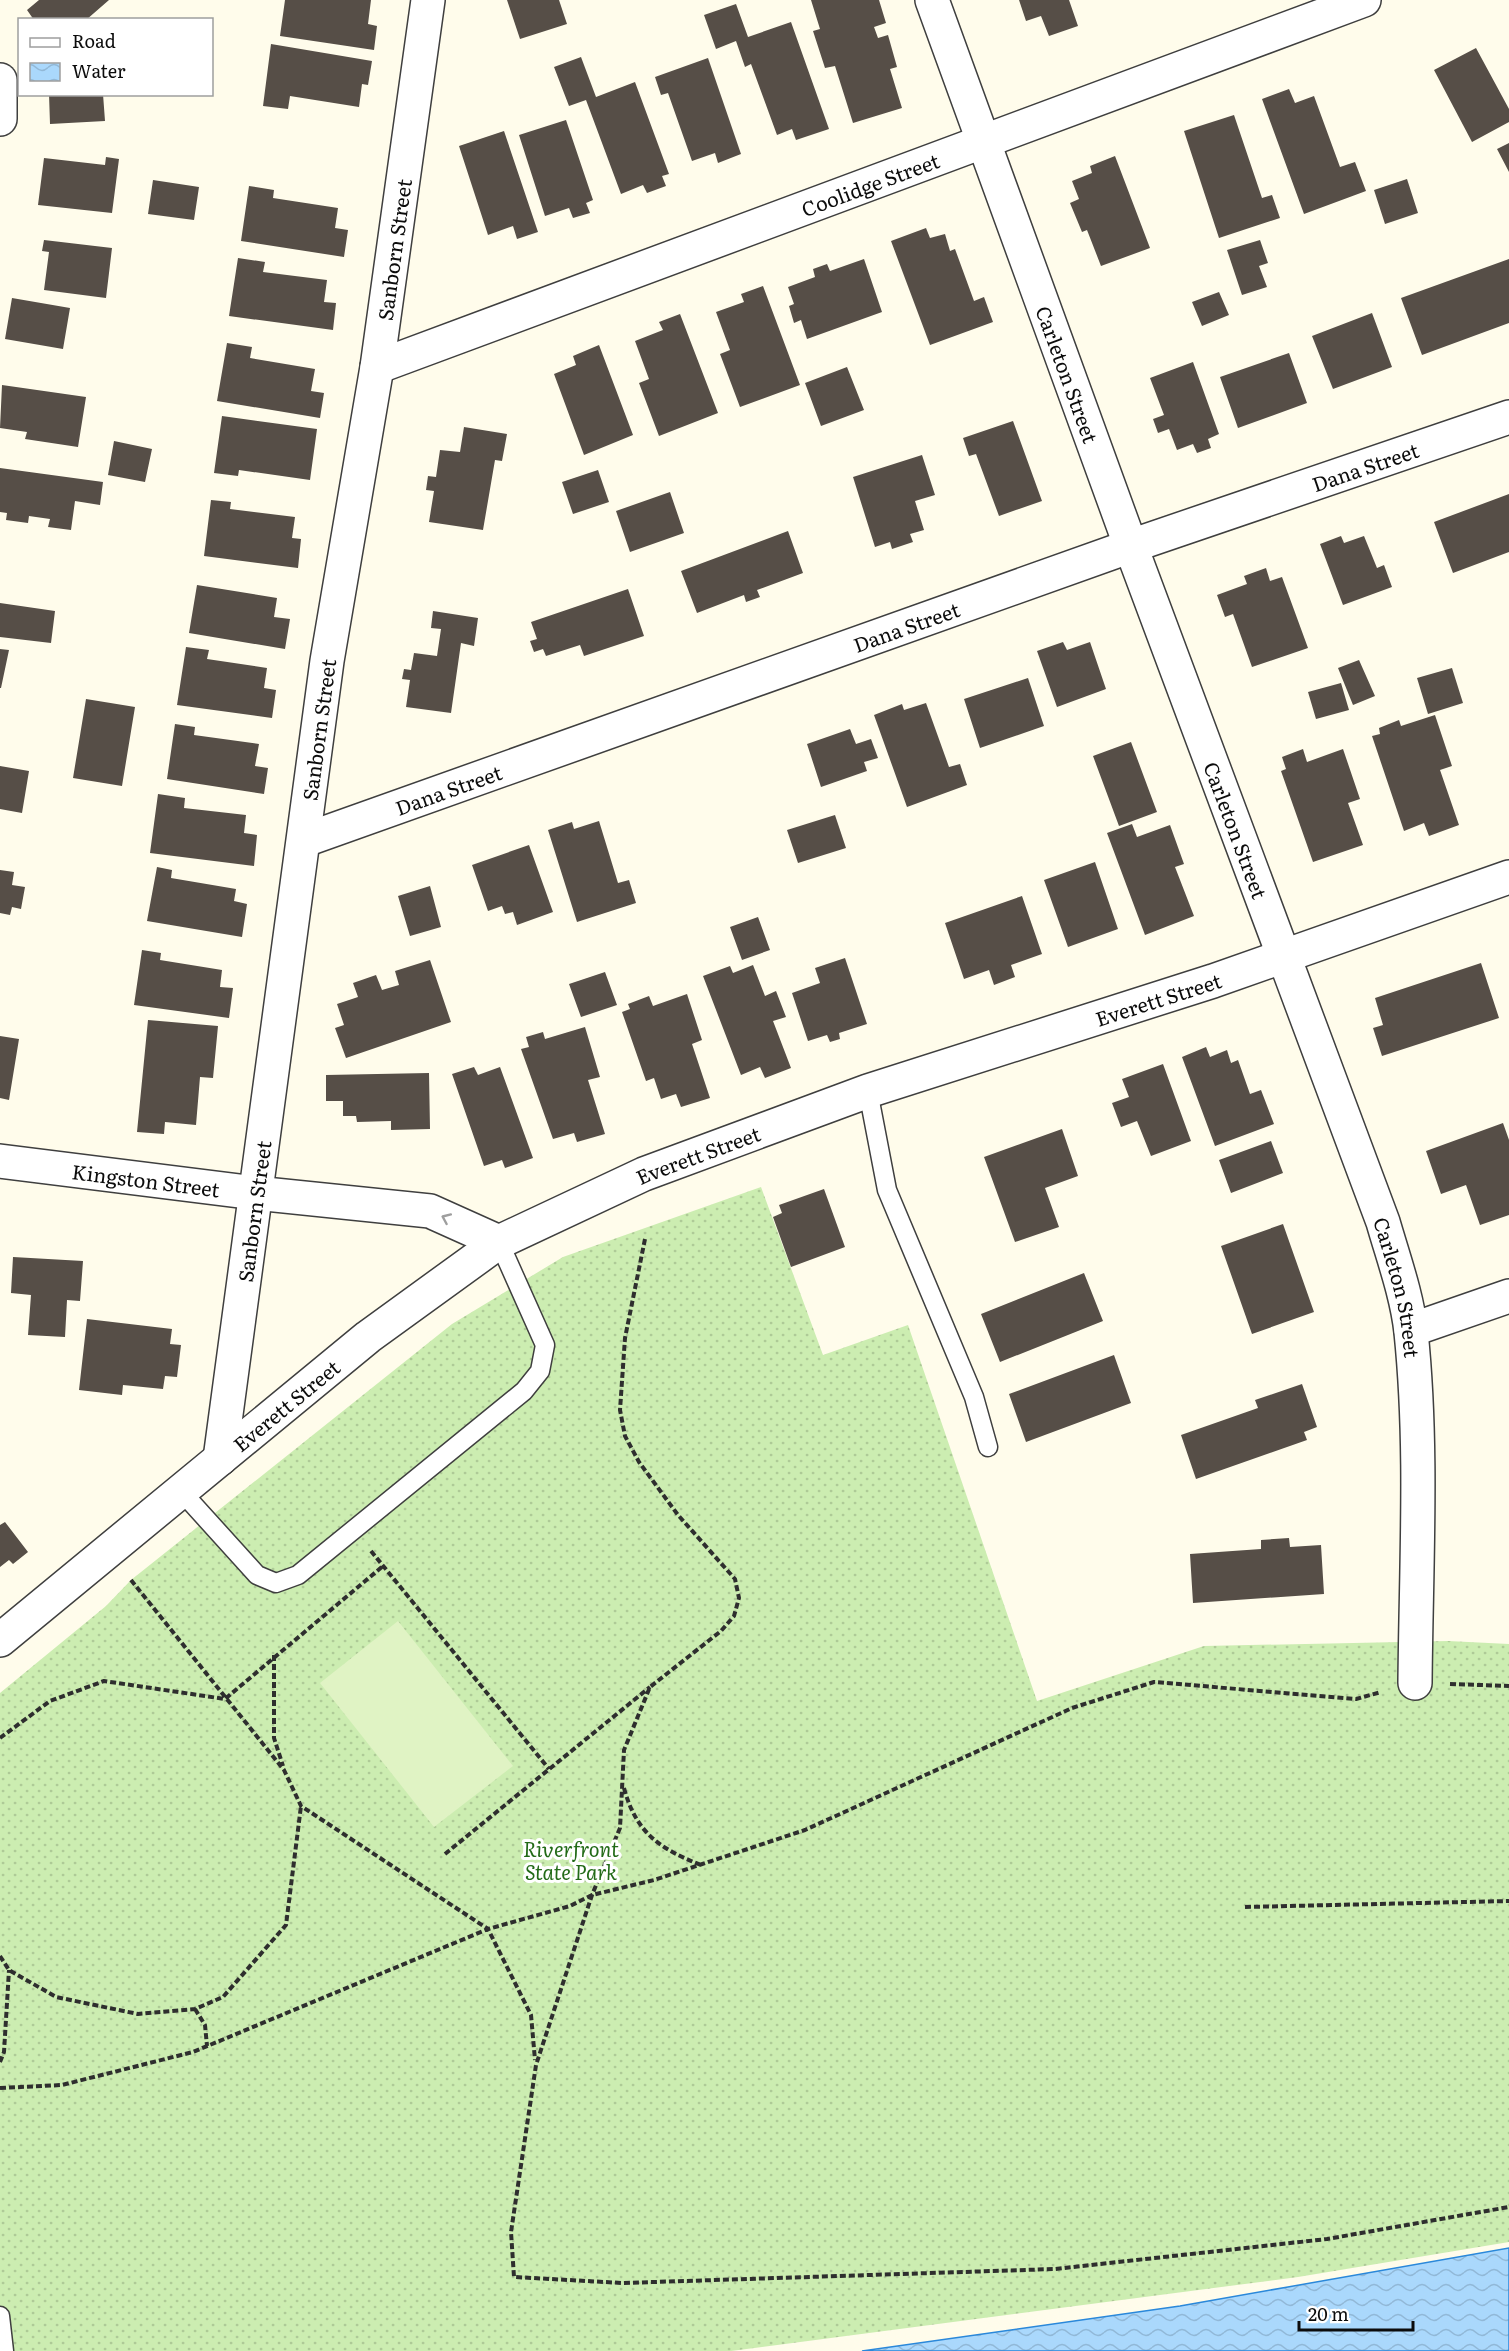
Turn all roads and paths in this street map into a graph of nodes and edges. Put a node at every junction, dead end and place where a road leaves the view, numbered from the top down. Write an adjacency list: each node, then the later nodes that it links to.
1 (428, 0): 7 (street, Sanborn Street)
2 (932, 0): 6 (street, Carleton Street)
3 (1364, 0): 6 (street, Coolidge Street)
4 (0, 80): 5 (street)
5 (0, 119)
6 (982, 142): 7 (street, Coolidge Street); 9 (street, Carleton Street)
7 (377, 367): 10 (street, Sanborn Street)
8 (1509, 417): 9 (street, Dana Street)
9 (1131, 547): 10 (street, Dana Street); 12 (street, Carleton Street)
10 (305, 840): 15 (street, Sanborn Street)
11 (1509, 877): 12 (street, Everett Street)
12 (1283, 956): 13 (street, Everett Street); 19 (street, Carleton Street)
13 (867, 1091): 17 (street, Everett Street); 20 (lane)
14 (0, 1161): 15 (street, Kingston Street)
15 (255, 1193): 17 (street, Kingston Street, one-way to 15); 21 (street, Sanborn Street)
16 (645, 1239): 30 (path)
17 (499, 1242): 21 (street, Everett Street); 23 (lane)
18 (1509, 1296): 19 (street)
19 (1411, 1330): 28 (street, Carleton Street)
20 (988, 1447)
21 (220, 1459): 22 (street, Everett Street)
22 (181, 1491): 23 (lane); 24 (street, Everett Street)
23 (353, 1530): 25 (path)
24 (108, 1552): 26 (street, Everett Street); 31 (path)
25 (383, 1566): 27 (path); 33 (path)
26 (0, 1640)
27 (274, 1655): 31 (path); 34 (path)
28 (1415, 1683): 29 (path); 38 (path)
29 (1509, 1686)
30 (650, 1687): 33 (path); 35 (path)
31 (225, 1699): 32 (path); 34 (path)
32 (0, 1738)
33 (549, 1769): 37 (path)
34 (284, 1770): 36 (path)
35 (622, 1783): 38 (path); 39 (path)
36 (301, 1806): 42 (path); 45 (path)
37 (445, 1854)
38 (702, 1865): 39 (path)
39 (592, 1896): 42 (path); 48 (path)
40 (1509, 1901): 41 (path)
41 (1245, 1907)
42 (488, 1929): 46 (path); 48 (path)
43 (0, 1956): 44 (path)
44 (9, 1970): 45 (path); 47 (path)
45 (195, 2009): 46 (path)
46 (207, 2046): 49 (path)
47 (0, 2062)
48 (536, 2065): 50 (path)
49 (0, 2088)
50 (1509, 2207)
51 (0, 2316): 52 (lane)
52 (4, 2351)

